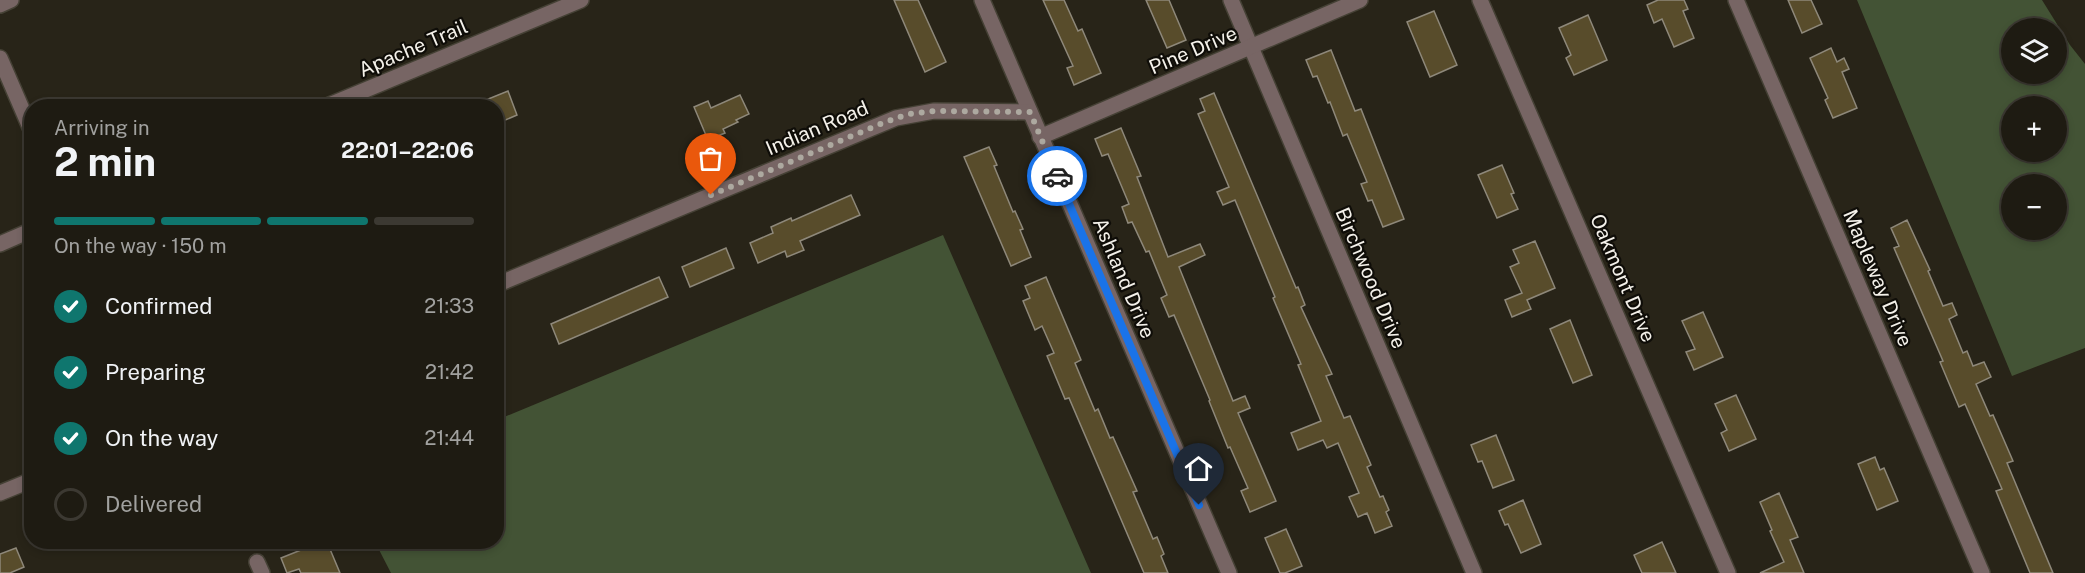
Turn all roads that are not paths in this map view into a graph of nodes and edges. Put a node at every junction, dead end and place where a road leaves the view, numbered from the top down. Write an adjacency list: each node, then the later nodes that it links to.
1 (11, 0): 8 (street)
2 (581, 0): 11 (street, Apache Trail)
3 (982, 0): 12 (street, Ashland Drive)
4 (1230, 0): 9 (street, Birchwood Drive)
5 (1360, 0): 9 (street, Pine Drive)
6 (1480, 0): 22 (street, Oakmont Drive)
7 (1736, 0): 23 (street, Mapleway Drive)
8 (0, 5)
9 (1251, 48): 14 (street, Pine Drive); 21 (street, Birchwood Drive)
10 (0, 58): 13 (street)
11 (344, 99)
12 (1030, 112): 14 (street, Ashland Drive); 17 (street, Indian Road)
13 (24, 114)
14 (1040, 137): 20 (street, Ashland Drive)
15 (24, 234): 16 (street)
16 (0, 244)
17 (504, 282)
18 (24, 483): 19 (street)
19 (0, 493)
20 (1229, 573)
21 (1474, 573)
22 (1728, 573)
23 (1982, 573)

